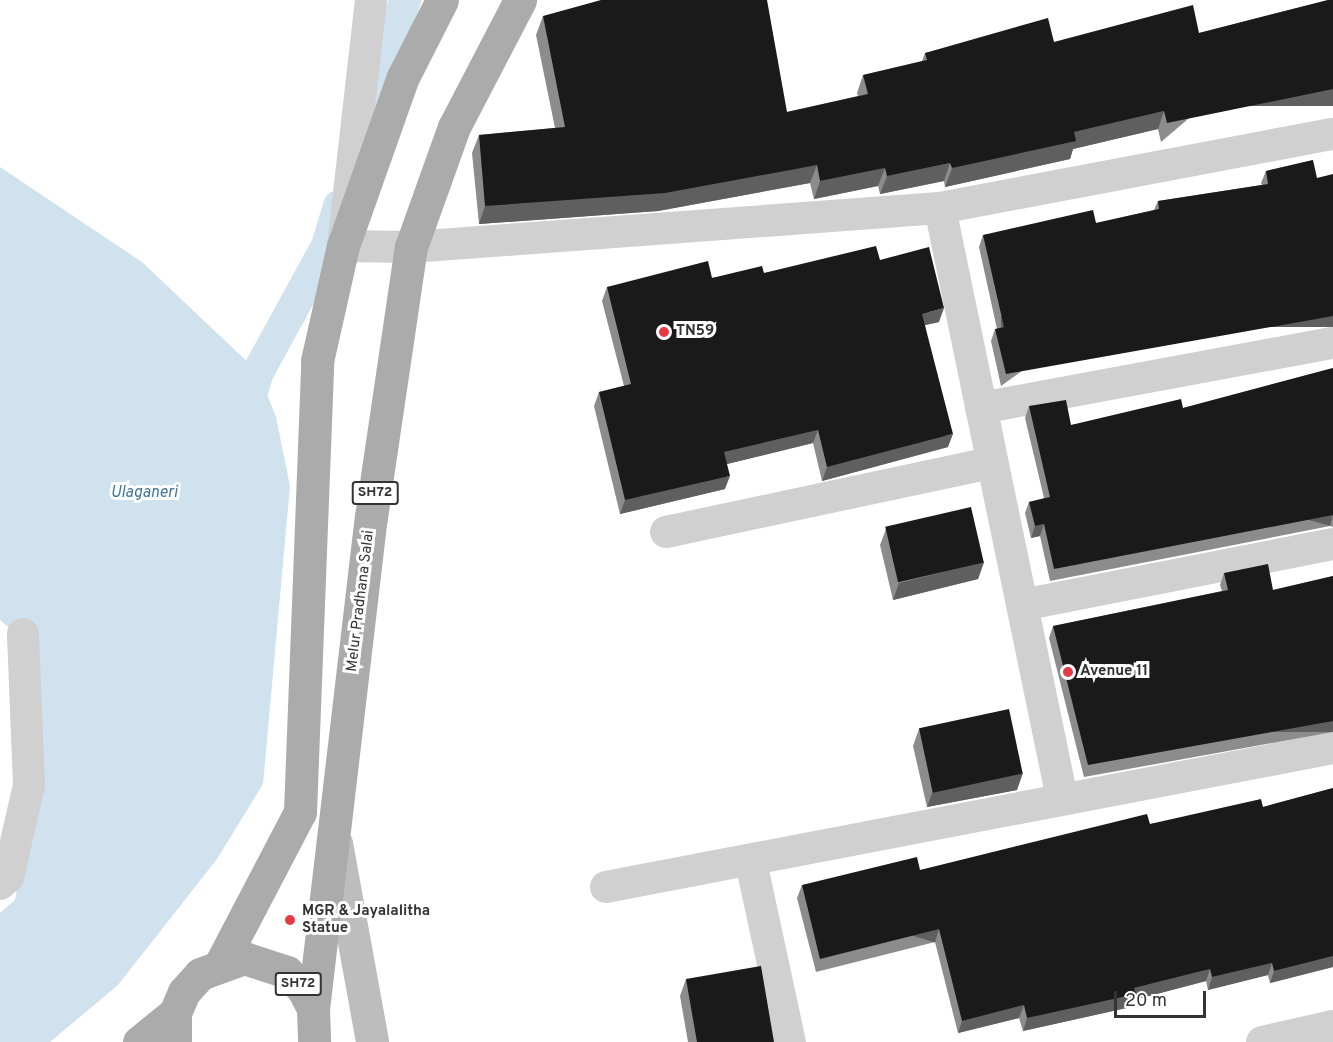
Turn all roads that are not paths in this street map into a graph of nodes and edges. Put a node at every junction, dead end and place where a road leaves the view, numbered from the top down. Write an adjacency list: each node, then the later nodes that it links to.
1 (371, 0): 6 (street)
2 (442, 0): 6 (main road, SH72)
3 (520, 0): 7 (main road, Melur Pradhana Salai / SH72)
4 (1333, 134): 5 (street)
5 (940, 208): 7 (street); 9 (street)
6 (345, 231): 7 (street); 21 (main road, SH72)
7 (411, 247): 17 (main road, Melur Pradhana Salai / SH72)
8 (1333, 343): 9 (street)
9 (981, 408): 10 (street)
10 (992, 463): 11 (street); 13 (street)
11 (666, 532)
12 (1333, 544): 13 (street)
13 (1022, 605): 16 (street)
14 (24, 634): 19 (street)
15 (1333, 748): 16 (street)
16 (1062, 798): 18 (street)
17 (334, 832): 24 (main road, Melur Pradhana Salai / SH72); 26 (main road)
18 (750, 862): 20 (street); 27 (street)
19 (0, 884)
20 (606, 887)
21 (221, 963): 23 (main road, SH72); 24 (main road, SH72)
22 (1333, 1026): 28 (street)
23 (175, 1028): 25 (main road, SH72)
24 (315, 1032)
25 (139, 1042)
26 (372, 1042)
27 (790, 1042)
28 (1262, 1042)

